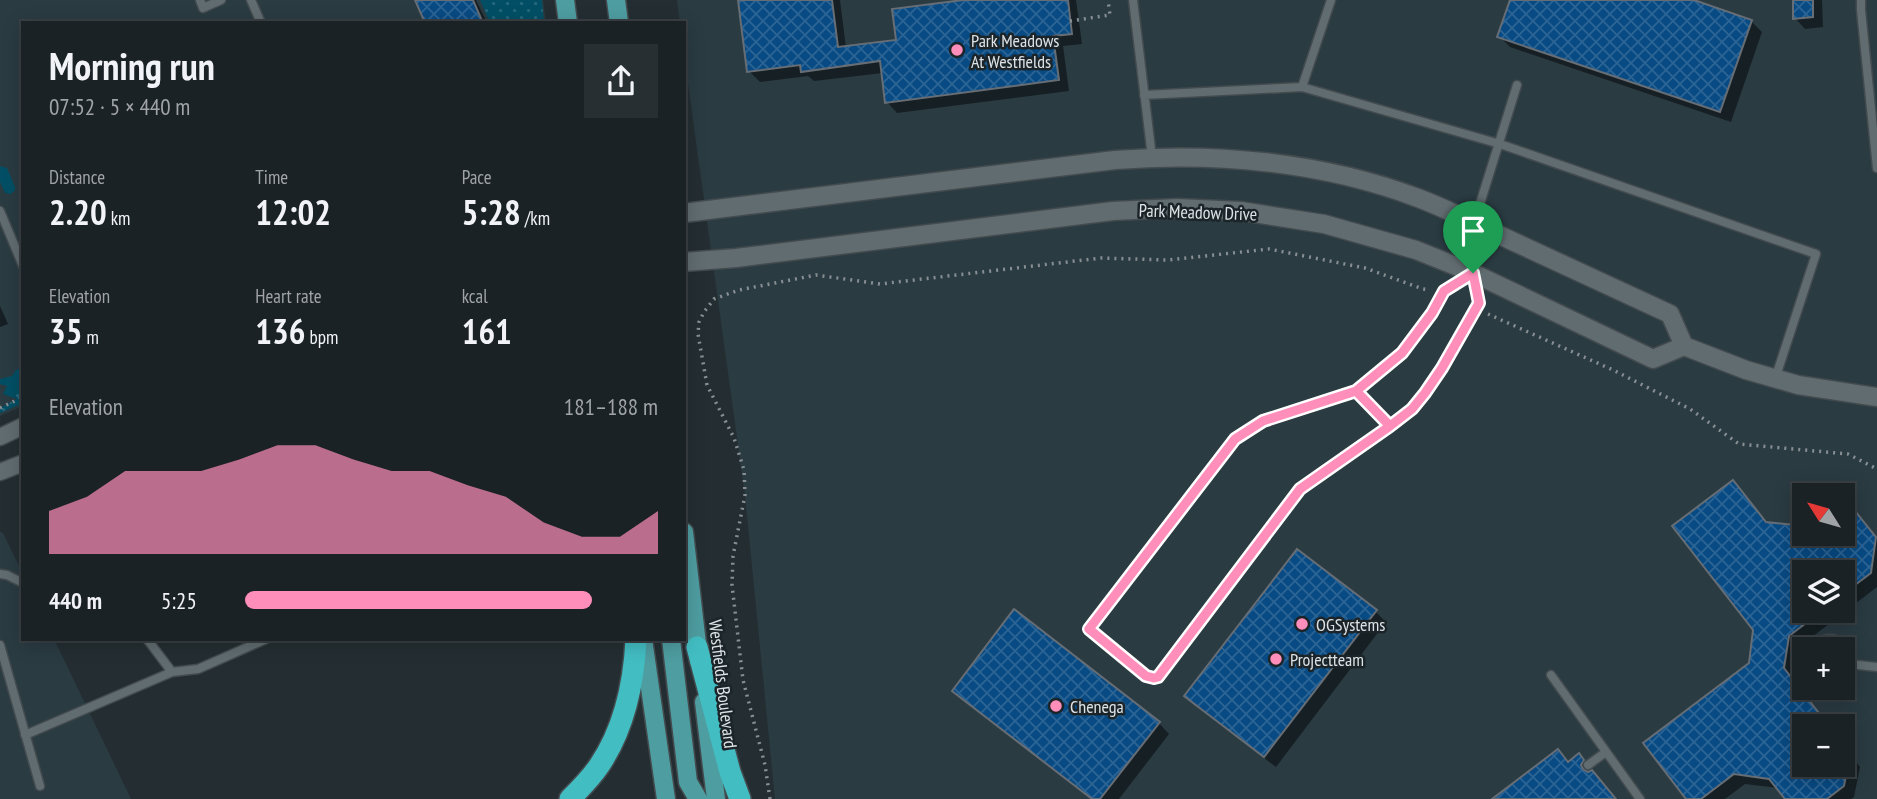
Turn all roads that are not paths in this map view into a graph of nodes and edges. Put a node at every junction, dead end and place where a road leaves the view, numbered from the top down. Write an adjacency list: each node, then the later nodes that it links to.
1 (200, 0): 2 (lane)
2 (220, 0)
3 (251, 0): 9 (lane)
4 (565, 0): 10 (main road)
5 (616, 0): 11 (main road)
6 (1133, 0): 14 (lane)
7 (1331, 0): 13 (lane)
8 (1861, 0): 17 (lane)
9 (260, 21)
10 (568, 21)
11 (619, 21)
12 (1517, 85): 15 (lane)
13 (1302, 87): 14 (lane); 15 (lane)
14 (1144, 95): 16 (lane)
15 (1500, 144): 20 (lane); 25 (lane)
16 (1152, 157): 19 (street); 20 (street)
17 (1877, 168)
18 (0, 211): 21 (lane)
19 (686, 213)
20 (1474, 223): 24 (street)
21 (21, 261)
22 (686, 262): 23 (street, Park Meadow Drive)
23 (1473, 273): 24 (street, Park Meadow Drive); 26 (lane); 28 (lane)
24 (1684, 346): 25 (street)
25 (1775, 379): 27 (street)
26 (1356, 391): 28 (lane); 28 (lane)
27 (1877, 397)
28 (1390, 426)
29 (21, 427): 30 (street)
30 (0, 437)
31 (21, 464): 32 (street)
32 (0, 472)
33 (686, 550): 42 (main road, Westfields Boulevard)
34 (0, 573): 35 (lane)
35 (21, 582)
36 (149, 641): 45 (lane)
37 (261, 641): 45 (lane)
38 (636, 641): 51 (highway)
39 (643, 641): 52 (main road)
40 (671, 641): 53 (main road)
41 (0, 645): 47 (lane)
42 (697, 647): 54 (main road, Westfields Boulevard); 55 (highway)
43 (1855, 665): 44 (lane)
44 (1877, 667)
45 (172, 671): 47 (lane)
46 (1550, 675): 48 (lane)
47 (25, 735): 50 (lane)
48 (1606, 752): 49 (lane); 56 (lane)
49 (1588, 765)
50 (40, 786)
51 (570, 799)
52 (666, 799)
53 (698, 799)
54 (716, 799)
55 (740, 799)
56 (1640, 799)

